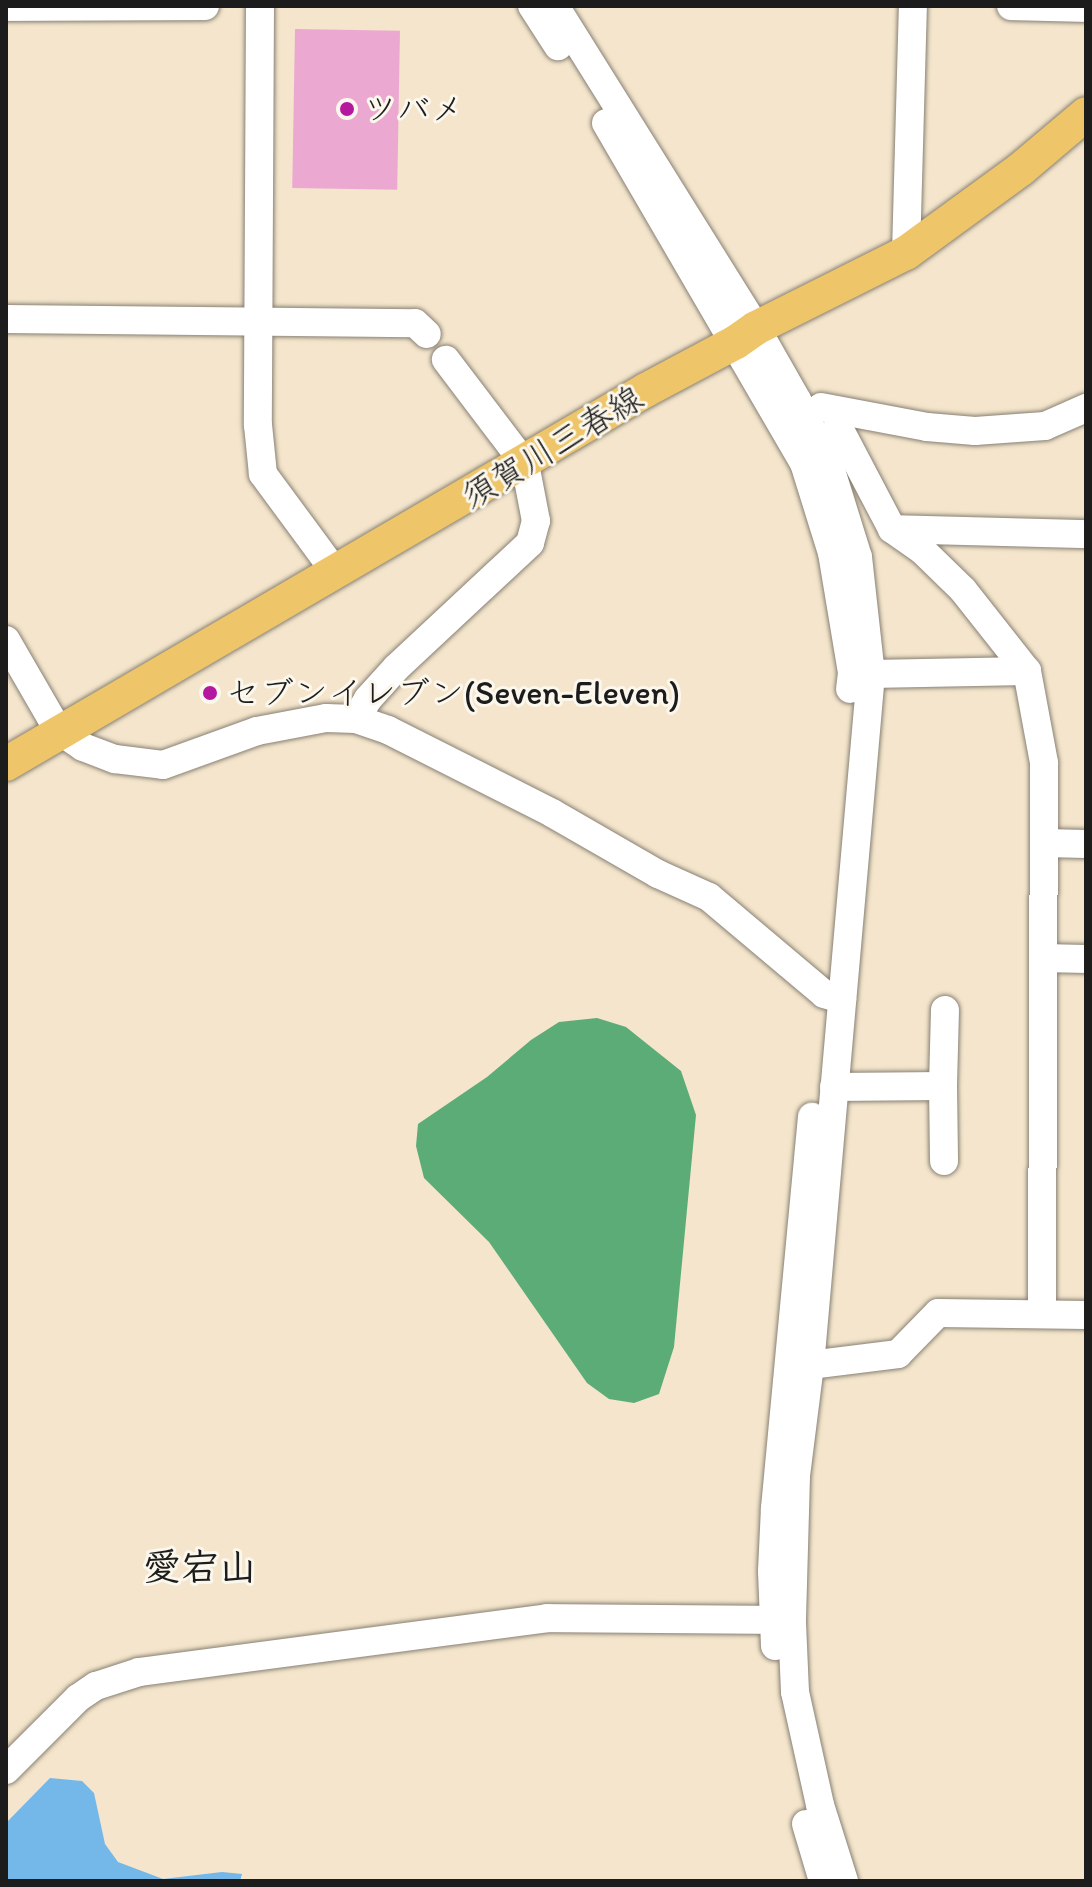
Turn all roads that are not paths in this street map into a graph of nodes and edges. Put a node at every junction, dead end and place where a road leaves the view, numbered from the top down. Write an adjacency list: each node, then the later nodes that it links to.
1 (205, 6): 7 (street)
2 (260, 6): 12 (street)
3 (532, 6): 14 (street)
4 (555, 6): 14 (street)
5 (913, 6): 10 (street)
6 (1011, 6): 8 (street)
7 (6, 7)
8 (1086, 8)
9 (1082, 125): 10 (main road, 須賀川三春線)
10 (906, 253): 14 (main road, 須賀川三春線)
11 (6, 319): 12 (street)
12 (259, 323): 13 (street); 22 (street)
13 (427, 334)
14 (746, 335): 16 (street); 19 (main road, 須賀川三春線); 33 (street)
15 (446, 360): 19 (street)
16 (797, 400): 18 (street); 25 (street)
17 (1086, 408): 18 (street)
18 (840, 413): 20 (street)
19 (525, 464): 22 (main road, 須賀川三春線); 26 (street)
20 (892, 529): 21 (street); 24 (street)
21 (1086, 534)
22 (336, 573): 27 (main road, 須賀川三春線)
23 (9, 651): 27 (street)
24 (1027, 671): 25 (street); 29 (street)
25 (871, 674): 33 (street)
26 (356, 719): 27 (street); 33 (street)
27 (58, 730): 28 (main road, 須賀川三春線)
28 (6, 764)
29 (1045, 843): 30 (street); 31 (street)
30 (1086, 844)
31 (1043, 958): 32 (street); 38 (street)
32 (1086, 959)
33 (833, 996): 36 (street); 41 (street)
34 (945, 1010): 35 (street)
35 (943, 1086): 36 (street); 37 (street)
36 (834, 1087): 40 (street)
37 (944, 1161)
38 (1042, 1314): 39 (street); 40 (street)
39 (1086, 1315)
40 (810, 1365): 44 (street)
41 (773, 1620): 42 (street); 43 (street)
42 (6, 1770)
43 (823, 1881)
44 (844, 1881)

